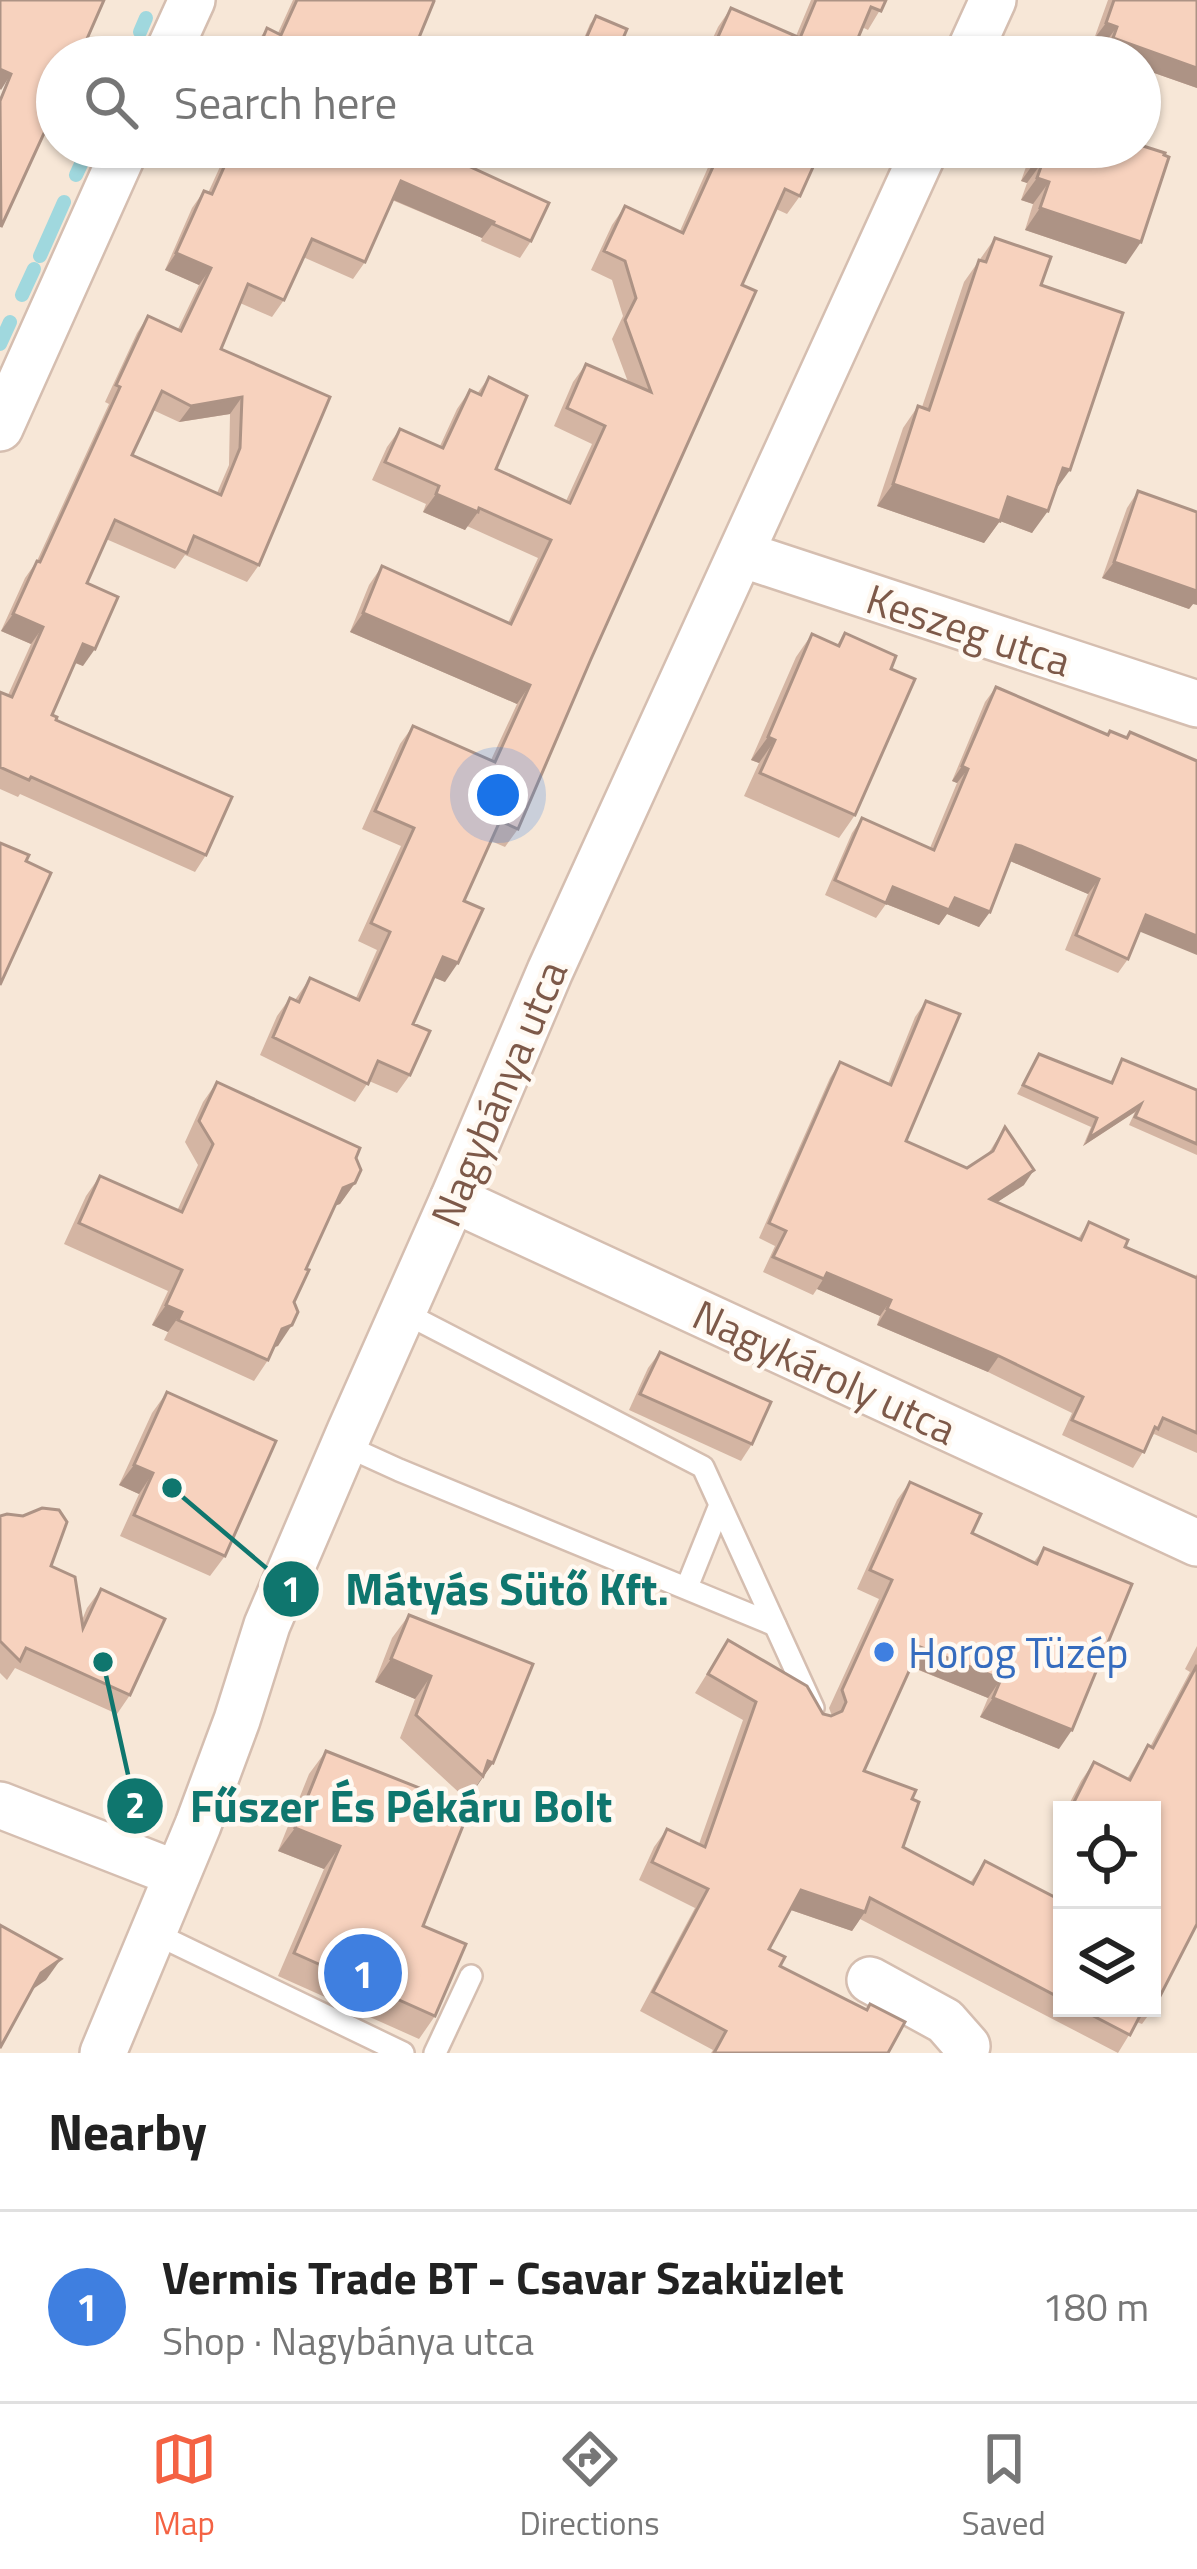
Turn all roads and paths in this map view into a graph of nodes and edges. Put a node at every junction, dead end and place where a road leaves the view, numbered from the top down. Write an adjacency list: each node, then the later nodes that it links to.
1 (191, 0): 3 (street)
2 (993, 0): 4 (street)
3 (175, 36)
4 (977, 36)
5 (117, 168): 7 (street)
6 (916, 168): 8 (street, Nagybánya utca)
7 (0, 428)
8 (741, 554): 9 (street, Keszeg utca); 10 (street, Nagybánya utca)
9 (1197, 704)
10 (453, 1198): 11 (street, Nagybánya utca); 14 (street, Nagykároly utca)
11 (403, 1312): 12 (street, Nagybánya utca); 13 (lane)
12 (344, 1445): 15 (lane); 19 (street, Nagybánya utca)
13 (720, 1505): 15 (lane); 16 (lane)
14 (1197, 1543)
15 (687, 1588): 16 (lane)
16 (775, 1625): 17 (lane)
17 (818, 1720)
18 (0, 1805): 19 (street)
19 (177, 1874): 20 (street, Nagybánya utca)
20 (154, 1933): 24 (street, Nagybánya utca); 25 (lane)
21 (471, 1976): 26 (lane)
22 (870, 1980): 23 (street)
23 (970, 2051)
24 (103, 2053)
25 (403, 2053)
26 (435, 2053)

